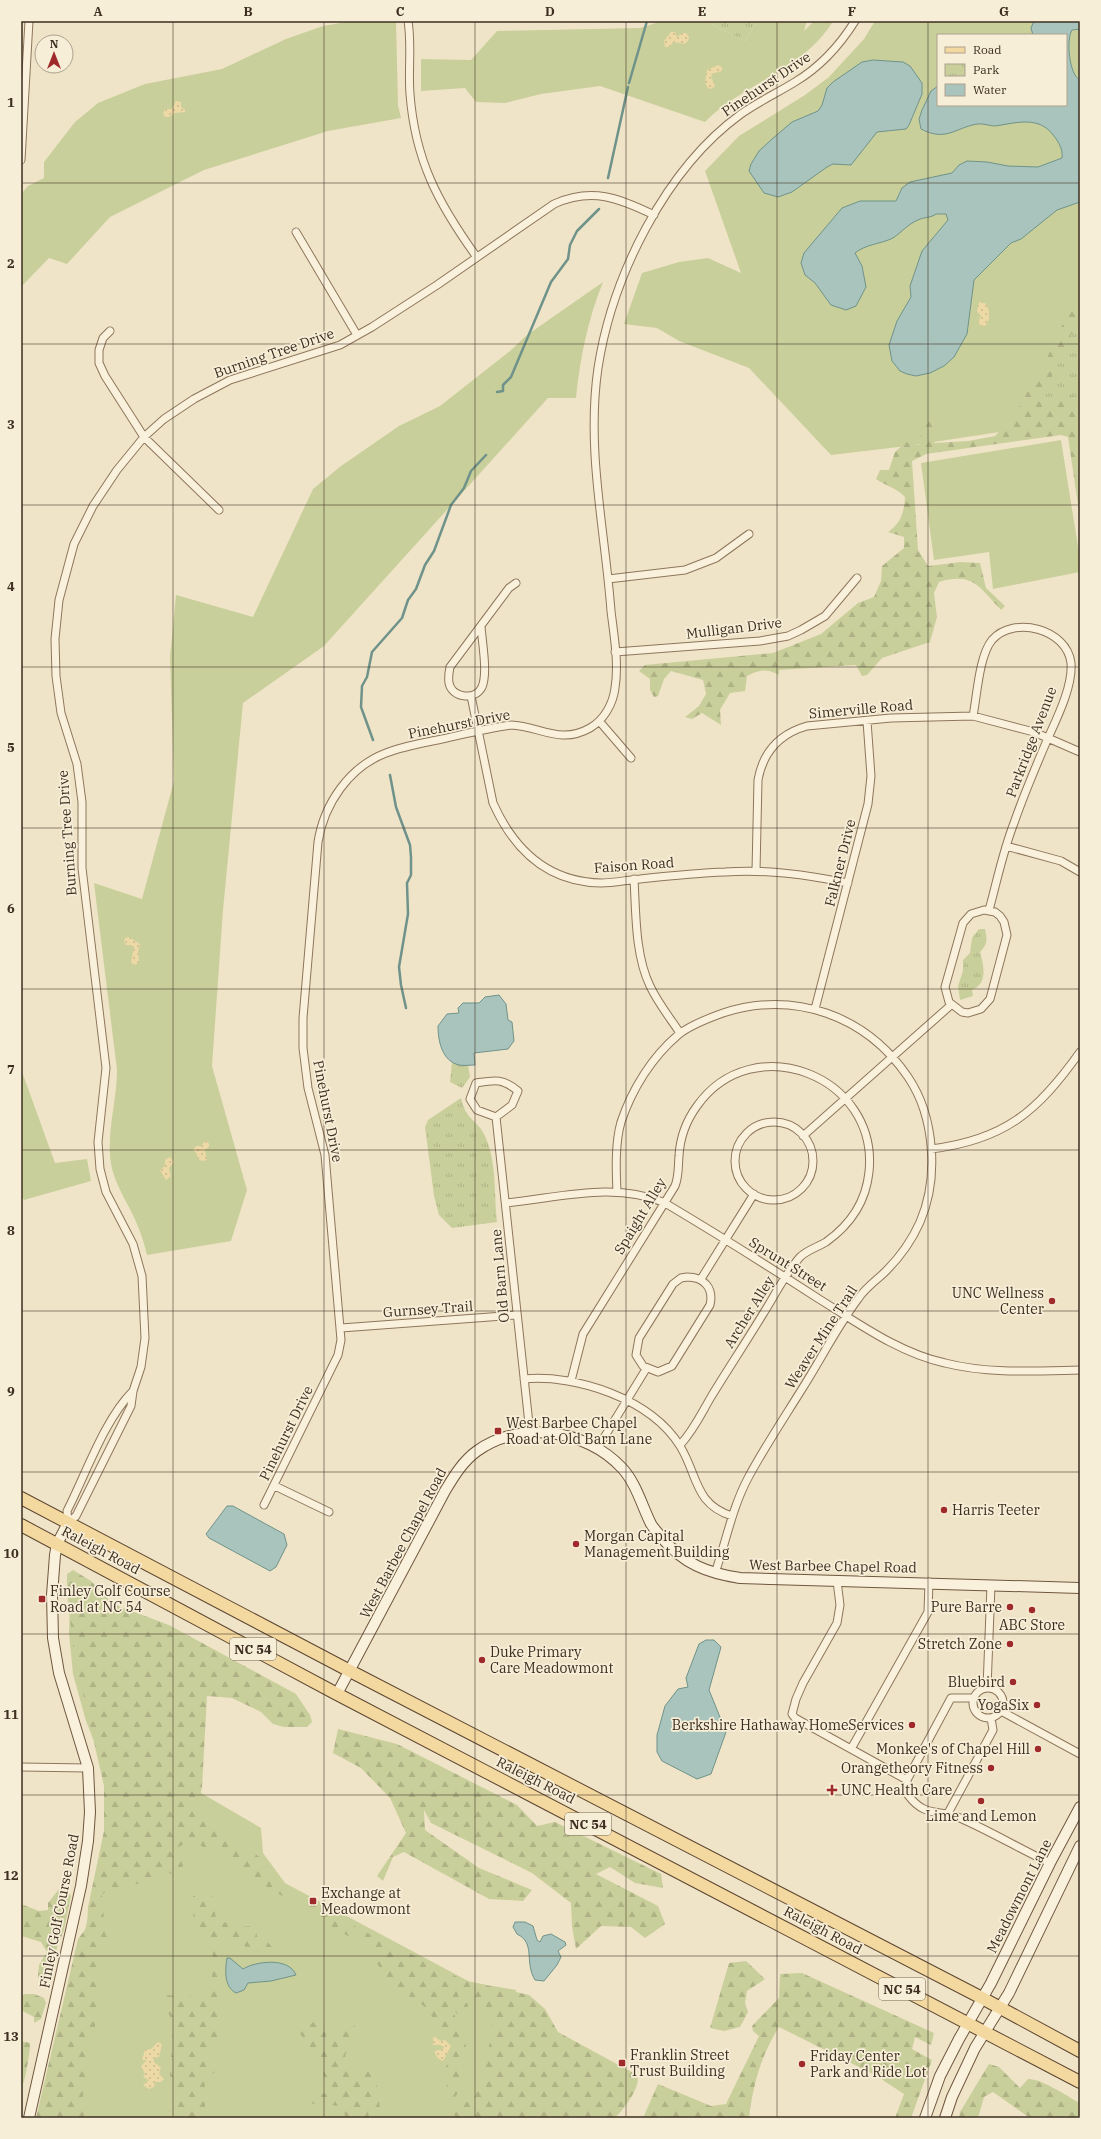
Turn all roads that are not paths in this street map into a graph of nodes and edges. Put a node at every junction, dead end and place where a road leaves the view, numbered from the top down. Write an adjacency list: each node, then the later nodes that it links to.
1 (29, 21): 4 (street)
2 (408, 21): 7 (street)
3 (855, 21): 5 (street, Pinehurst Drive)
4 (21, 160)
5 (654, 215): 7 (street, Burning Tree Drive); 14 (street, Pinehurst Drive)
6 (296, 232): 9 (street)
7 (476, 256): 9 (street, Burning Tree Drive)
8 (110, 331): 10 (street)
9 (357, 335): 10 (street, Burning Tree Drive)
10 (144, 436): 11 (street); 55 (street, Burning Tree Drive)
11 (219, 510)
12 (749, 534): 14 (street)
13 (857, 578): 17 (street, Mulligan Drive)
14 (608, 579): 17 (street, Pinehurst Drive)
15 (516, 583): 16 (street)
16 (481, 626): 18 (street); 18 (street)
17 (615, 652): 21 (street, Pinehurst Drive)
18 (471, 696): 22 (street, Faison Road)
19 (973, 716): 20 (street, Simerville Road); 23 (street, Simerville Road); 23 (street, Parkridge Avenue)
20 (867, 720): 27 (street, Simerville Road); 30 (street, Falkner Drive)
21 (600, 722): 22 (street, Pinehurst Drive); 25 (street)
22 (478, 731): 29 (street, Faison Road); 50 (street, Pinehurst Drive)
23 (1048, 738): 24 (street, Simerville Road); 26 (street, Parkridge Avenue)
24 (1080, 752)
25 (631, 758)
26 (1006, 846): 28 (street); 31 (street, Parkridge Avenue)
27 (756, 871): 29 (street, Faison Road); 30 (street, Faison Road)
28 (1080, 872)
29 (634, 879): 34 (street)
30 (848, 883): 33 (street, Falkner Drive)
31 (989, 910): 32 (street); 32 (street)
32 (951, 1005): 36 (street)
33 (815, 1009): 34 (street, Weaver Mine Trail); 36 (street, Weaver Mine Trail)
34 (680, 1033): 41 (street, Weaver Mine Trail)
35 (1080, 1052): 40 (street)
36 (892, 1056): 37 (street); 40 (street, Weaver Mine Trail)
37 (845, 1098): 39 (street); 44 (street, Spaight Alley); 46 (street, Archer Alley)
38 (496, 1117): 38 (street); 43 (street, Old Barn Lane)
39 (803, 1136): 42 (street); 42 (street)
40 (931, 1149): 49 (street, Weaver Mine Trail)
41 (617, 1192): 43 (street, Sprunt Street); 44 (street, Sprunt Street)
42 (754, 1194): 45 (street)
43 (506, 1203): 48 (street, Old Barn Lane)
44 (665, 1203): 45 (street, Sprunt Street); 54 (street, Spaight Alley)
45 (726, 1240): 46 (street, Sprunt Street); 47 (street)
46 (786, 1278): 49 (street, Sprunt Street); 58 (street, Archer Alley)
47 (701, 1279): 51 (street); 51 (street)
48 (516, 1315): 50 (street, Gurnsey Trail); 53 (street, Old Barn Lane)
49 (847, 1316): 52 (street, Sprunt Street); 64 (street, Weaver Mine Trail)
50 (341, 1328): 60 (street, Pinehurst Drive)
51 (646, 1369): 56 (street)
52 (1080, 1370)
53 (524, 1379): 54 (street); 57 (street, Old Barn Lane)
54 (571, 1381): 56 (street)
55 (133, 1390): 65 (street, Burning Tree Drive); 65 (street, Burning Tree Drive)
56 (626, 1401): 58 (street); 59 (street)
57 (530, 1433): 59 (street, West Barbee Chapel Road); 73 (street, West Barbee Chapel Road)
58 (680, 1445): 64 (street)
59 (597, 1449): 68 (street, West Barbee Chapel Road)
60 (274, 1486): 62 (street, Pinehurst Drive); 63 (street)
61 (21, 1498): 65 (main road, Raleigh Road / NC 54)
62 (264, 1506)
63 (328, 1512)
64 (732, 1516): 68 (street, Weaver Mine Trail)
65 (68, 1523): 67 (street, Burning Tree Drive); 73 (main road, Raleigh Road / NC 54)
66 (21, 1525): 67 (main road, Raleigh Road / NC 54)
67 (57, 1544): 75 (main road, Raleigh Road / NC 54); 82 (street, Finley Golf Course Road)
68 (716, 1573): 69 (street, West Barbee Chapel Road)
69 (837, 1581): 70 (street, West Barbee Chapel Road); 79 (street)
70 (929, 1582): 71 (street, West Barbee Chapel Road); 79 (street)
71 (991, 1585): 72 (street, West Barbee Chapel Road); 74 (street)
72 (1080, 1588)
73 (350, 1671): 75 (street, West Barbee Chapel Road); 88 (main road, Raleigh Road / NC 54)
74 (988, 1688): 76 (street); 77 (street)
75 (337, 1694): 90 (main road, Raleigh Road / NC 54)
76 (973, 1698): 78 (street); 83 (street)
77 (1001, 1711): 78 (street); 80 (street)
78 (991, 1718): 85 (street)
79 (851, 1749): 83 (street)
80 (1080, 1754)
81 (21, 1767): 82 (street)
82 (88, 1768): 94 (street, Finley Golf Course Road)
83 (907, 1780): 85 (street)
84 (1080, 1807): 87 (street, Meadowmont Lane)
85 (947, 1815): 87 (street)
86 (1080, 1846): 89 (street)
87 (1050, 1863): 88 (street, Meadowmont Lane)
88 (982, 1998): 89 (main road, Raleigh Road / NC 54); 90 (street, Meadowmont Lane)
89 (999, 2008): 91 (street); 92 (main road, Raleigh Road / NC 54)
90 (967, 2022): 91 (main road, Raleigh Road / NC 54); 95 (street, Meadowmont Lane)
91 (984, 2032): 93 (main road, Raleigh Road / NC 54); 96 (street)
92 (1080, 2051)
93 (1080, 2082)
94 (29, 2118)
95 (925, 2118)
96 (945, 2118)

